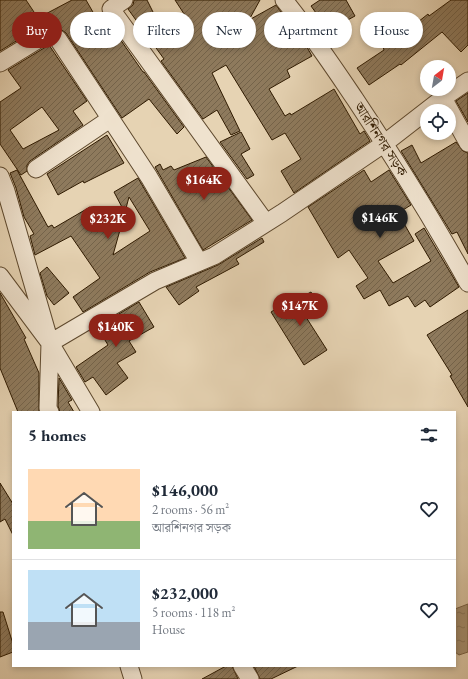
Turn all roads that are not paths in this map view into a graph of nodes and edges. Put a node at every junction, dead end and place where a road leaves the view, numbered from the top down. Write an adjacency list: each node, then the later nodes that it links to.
1 (124, 0): 11 (street)
2 (284, 0): 8 (street, আরশিনগর সড়ক)
3 (0, 63): 6 (street)
4 (468, 81): 5 (street)
5 (443, 98): 7 (street); 8 (street)
6 (110, 119): 9 (street); 12 (street)
7 (468, 143)
8 (385, 144): 11 (street); 14 (street, আরশিনগর সড়ক)
9 (36, 169)
10 (0, 176): 15 (street)
11 (266, 223): 12 (street)
12 (200, 262): 15 (street)
13 (0, 276): 15 (street)
14 (468, 283)
15 (50, 343): 16 (street); 17 (street)
16 (50, 411)
17 (90, 411)
18 (129, 667): 20 (street)
19 (243, 667): 21 (street)
20 (133, 679)
21 (250, 679)

